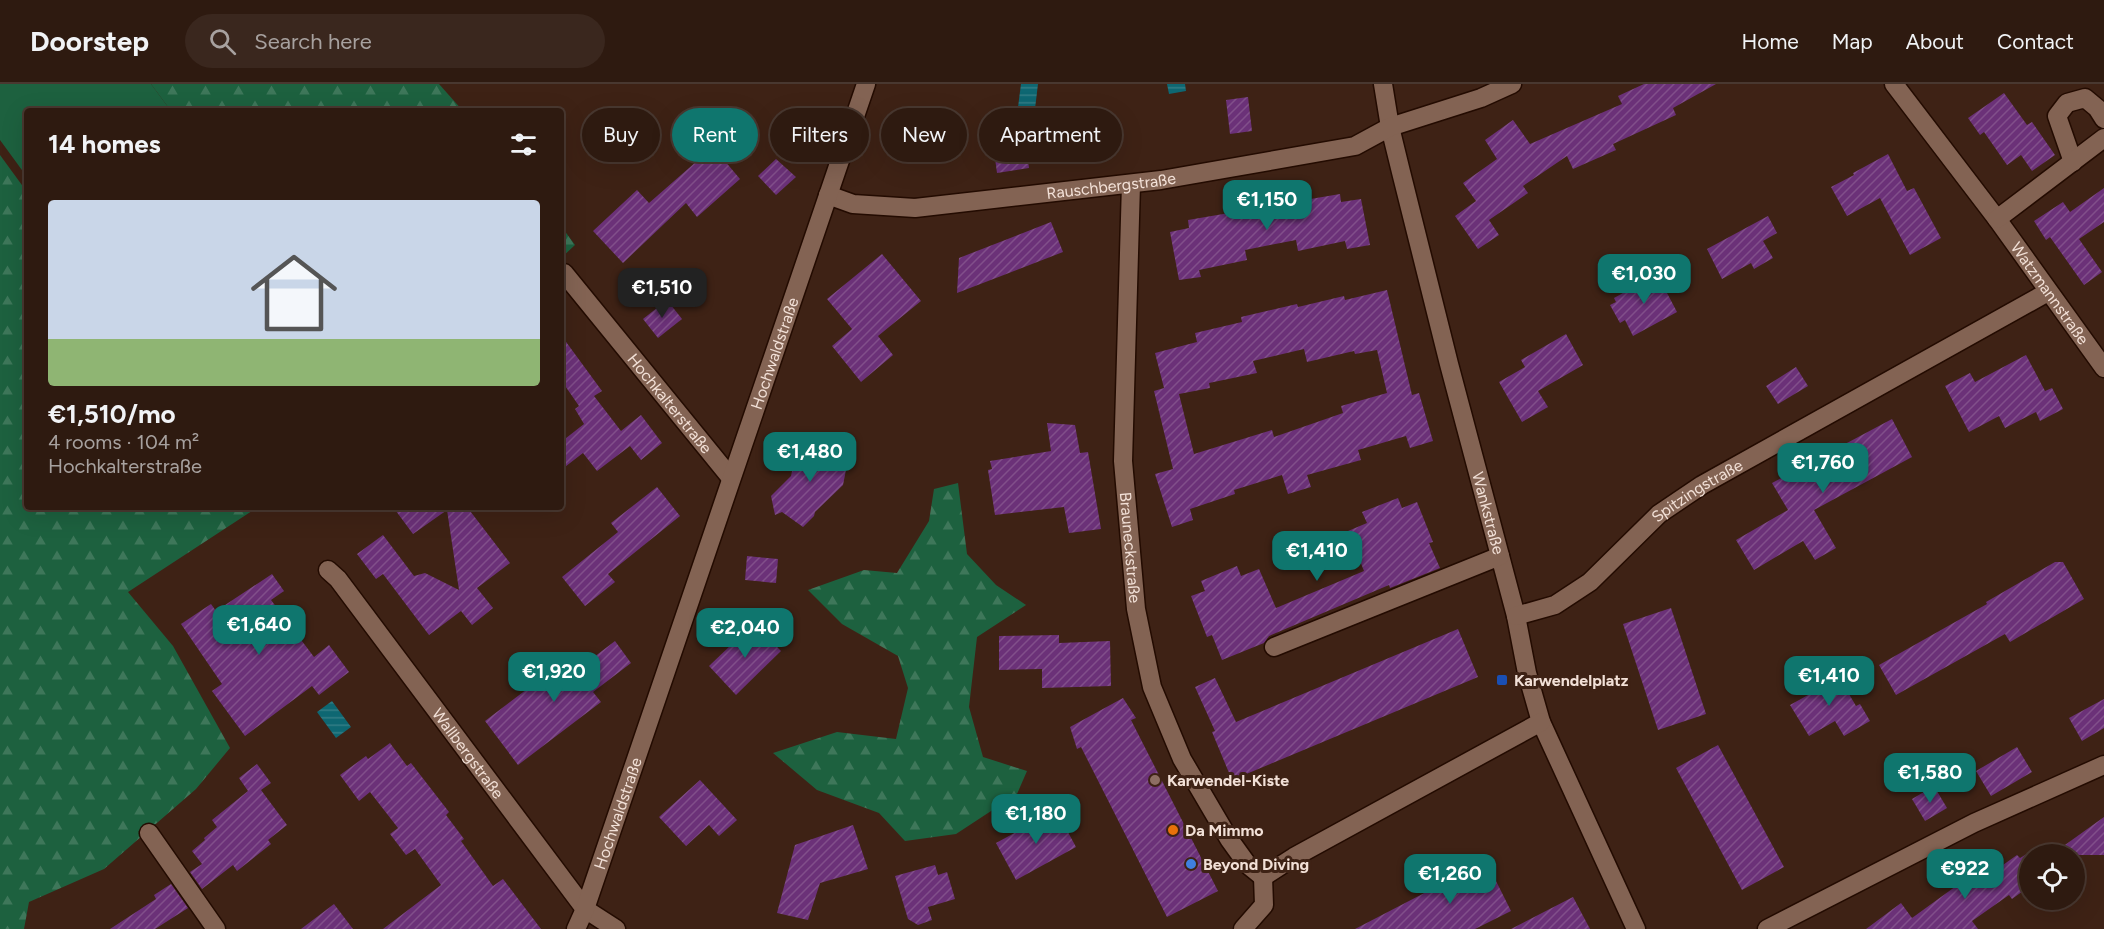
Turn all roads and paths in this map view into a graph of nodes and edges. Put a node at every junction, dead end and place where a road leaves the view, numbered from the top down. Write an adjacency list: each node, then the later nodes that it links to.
1 (866, 84): 10 (street, Hochwaldstraße)
2 (1383, 84): 6 (street, Wankstraße)
3 (1512, 84): 6 (street, Rauschbergstraße)
4 (1894, 84): 11 (street, Watzmannstraße)
5 (2104, 119): 8 (street)
6 (1390, 127): 9 (street, Rauschbergstraße); 16 (street, Wankstraße)
7 (2104, 138): 8 (street)
8 (2073, 162): 11 (street)
9 (1131, 184): 10 (street, Rauschbergstraße); 23 (street, Brauneckstraße)
10 (828, 195): 15 (street, Hochwaldstraße)
11 (1997, 219): 13 (street, Watzmannstraße)
12 (564, 273): 15 (street, Hochkalterstraße)
13 (2048, 291): 14 (street, Watzmannstraße); 18 (street, Spitzingstraße)
14 (2104, 368)
15 (731, 478): 24 (street, Hochwaldstraße)
16 (1500, 556): 18 (street, Wankstraße); 19 (street)
17 (328, 570): 24 (street, Wallbergstraße)
18 (1516, 616): 20 (street, Wankstraße)
19 (1274, 647)
20 (1541, 722): 23 (street); 29 (street, Wankstraße)
21 (2104, 765): 30 (street)
22 (149, 833): 25 (street)
23 (1263, 877): 28 (street)
24 (585, 909): 26 (street, Hochwaldstraße); 27 (street, Wallbergstraße)
25 (216, 929)
26 (576, 929)
27 (616, 929)
28 (1243, 929)
29 (1636, 929)
30 (1767, 929)

